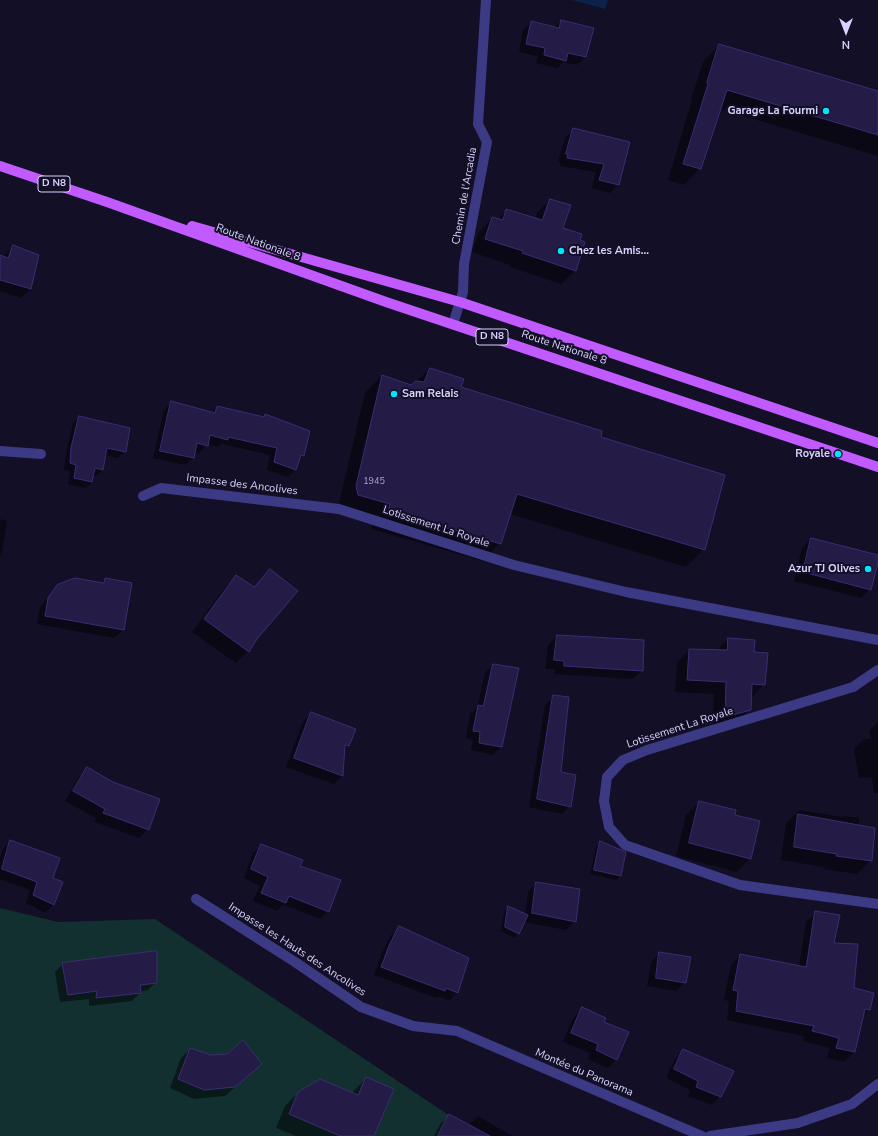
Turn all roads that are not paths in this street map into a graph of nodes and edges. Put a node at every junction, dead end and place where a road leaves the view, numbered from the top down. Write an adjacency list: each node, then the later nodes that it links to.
1 (486, 0): 4 (street, Chemin de l'Arcadia)
2 (0, 166): 3 (main road, Route Nationale 8 / D N8)
3 (107, 202): 4 (main road, Route Nationale 8 / D N8); 5 (main road, Route Nationale 8 / D N8)
4 (460, 302): 5 (street, Chemin de l'Arcadia); 6 (main road, Route Nationale 8 / D N8)
5 (453, 324): 9 (main road, Route Nationale 8 / D N8)
6 (878, 443)
7 (0, 451): 8 (street)
8 (41, 454)
9 (878, 467)
10 (143, 496): 11 (street, Impasse des Ancolives)
11 (339, 509): 12 (street, Lotissement La Royale)
12 (878, 640)
13 (878, 670): 15 (street, Lotissement La Royale)
14 (196, 899): 16 (street, Impasse les Hauts des Ancolives)
15 (878, 904)
16 (457, 1031): 18 (street, Montée du Panorama)
17 (878, 1084): 19 (street)
18 (702, 1136)
19 (710, 1136)

